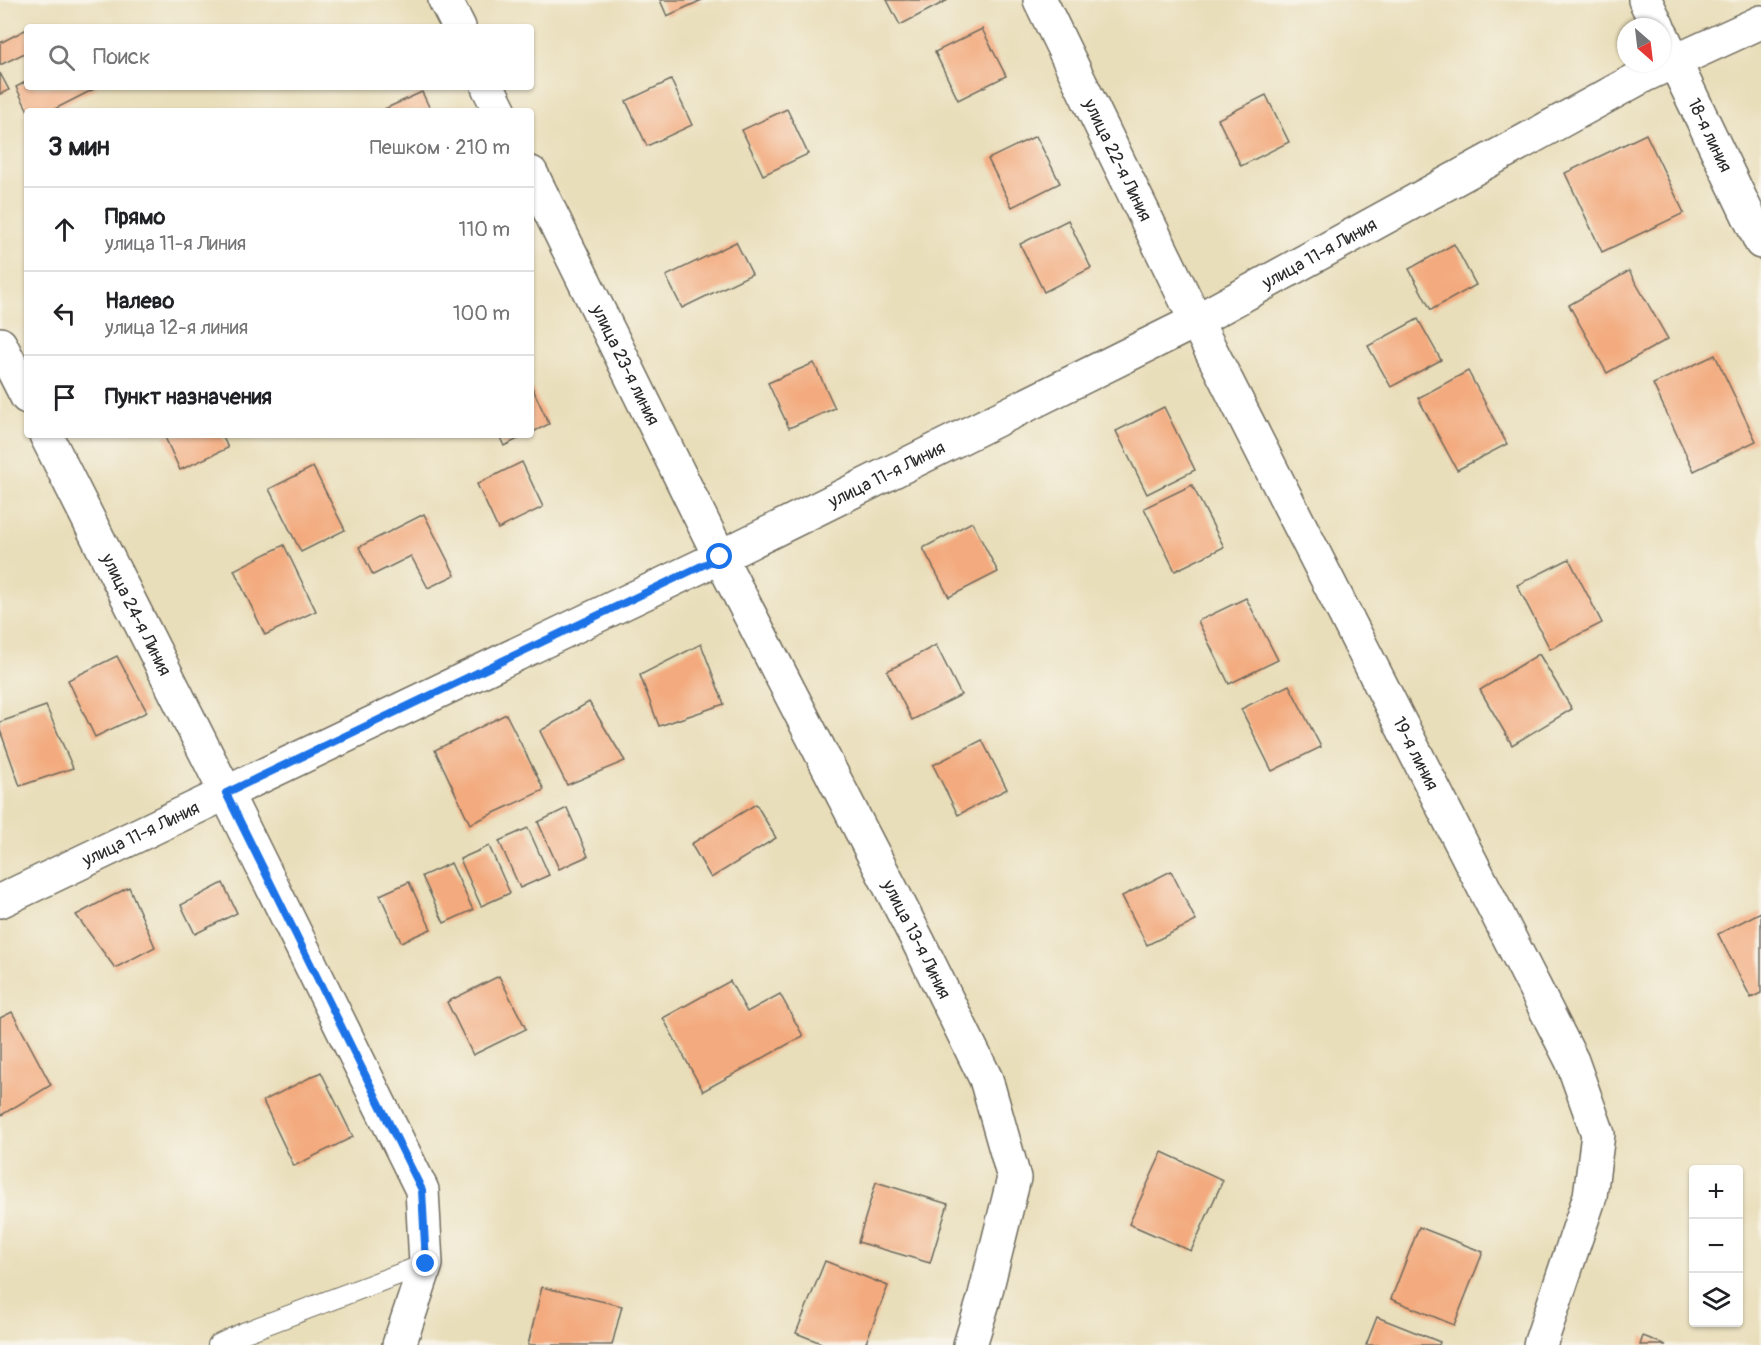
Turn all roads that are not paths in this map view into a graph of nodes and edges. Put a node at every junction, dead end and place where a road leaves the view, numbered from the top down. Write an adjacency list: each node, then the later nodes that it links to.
1 (445, 0): 6 (street)
2 (1040, 0): 14 (street, улица 22-я Линия)
3 (1645, 0): 4 (street)
4 (1654, 18)
5 (1761, 22): 7 (street, улица 11-я Линия)
6 (457, 24)
7 (1671, 47)
8 (1671, 52): 13 (street, 18-я линия)
9 (1647, 72): 14 (street, улица 11-я Линия)
10 (490, 90): 11 (street)
11 (498, 108)
12 (534, 179): 18 (street, улица 23-я линия)
13 (1761, 242)
14 (1196, 321): 18 (street, улица 11-я Линия); 25 (street, 19-я линия)
15 (0, 344): 16 (street)
16 (24, 391)
17 (48, 438): 19 (street, улица 24-я Линия)
18 (720, 557): 19 (street, улица 11-я Линия); 24 (street, улица 13-я Линия)
19 (226, 793): 20 (street, улица 11-я Линия); 21 (street, улица 24-я Линия)
20 (0, 901)
21 (426, 1264): 22 (lane); 23 (street)
22 (218, 1345)
23 (399, 1345)
24 (970, 1345)
25 (1540, 1345)

